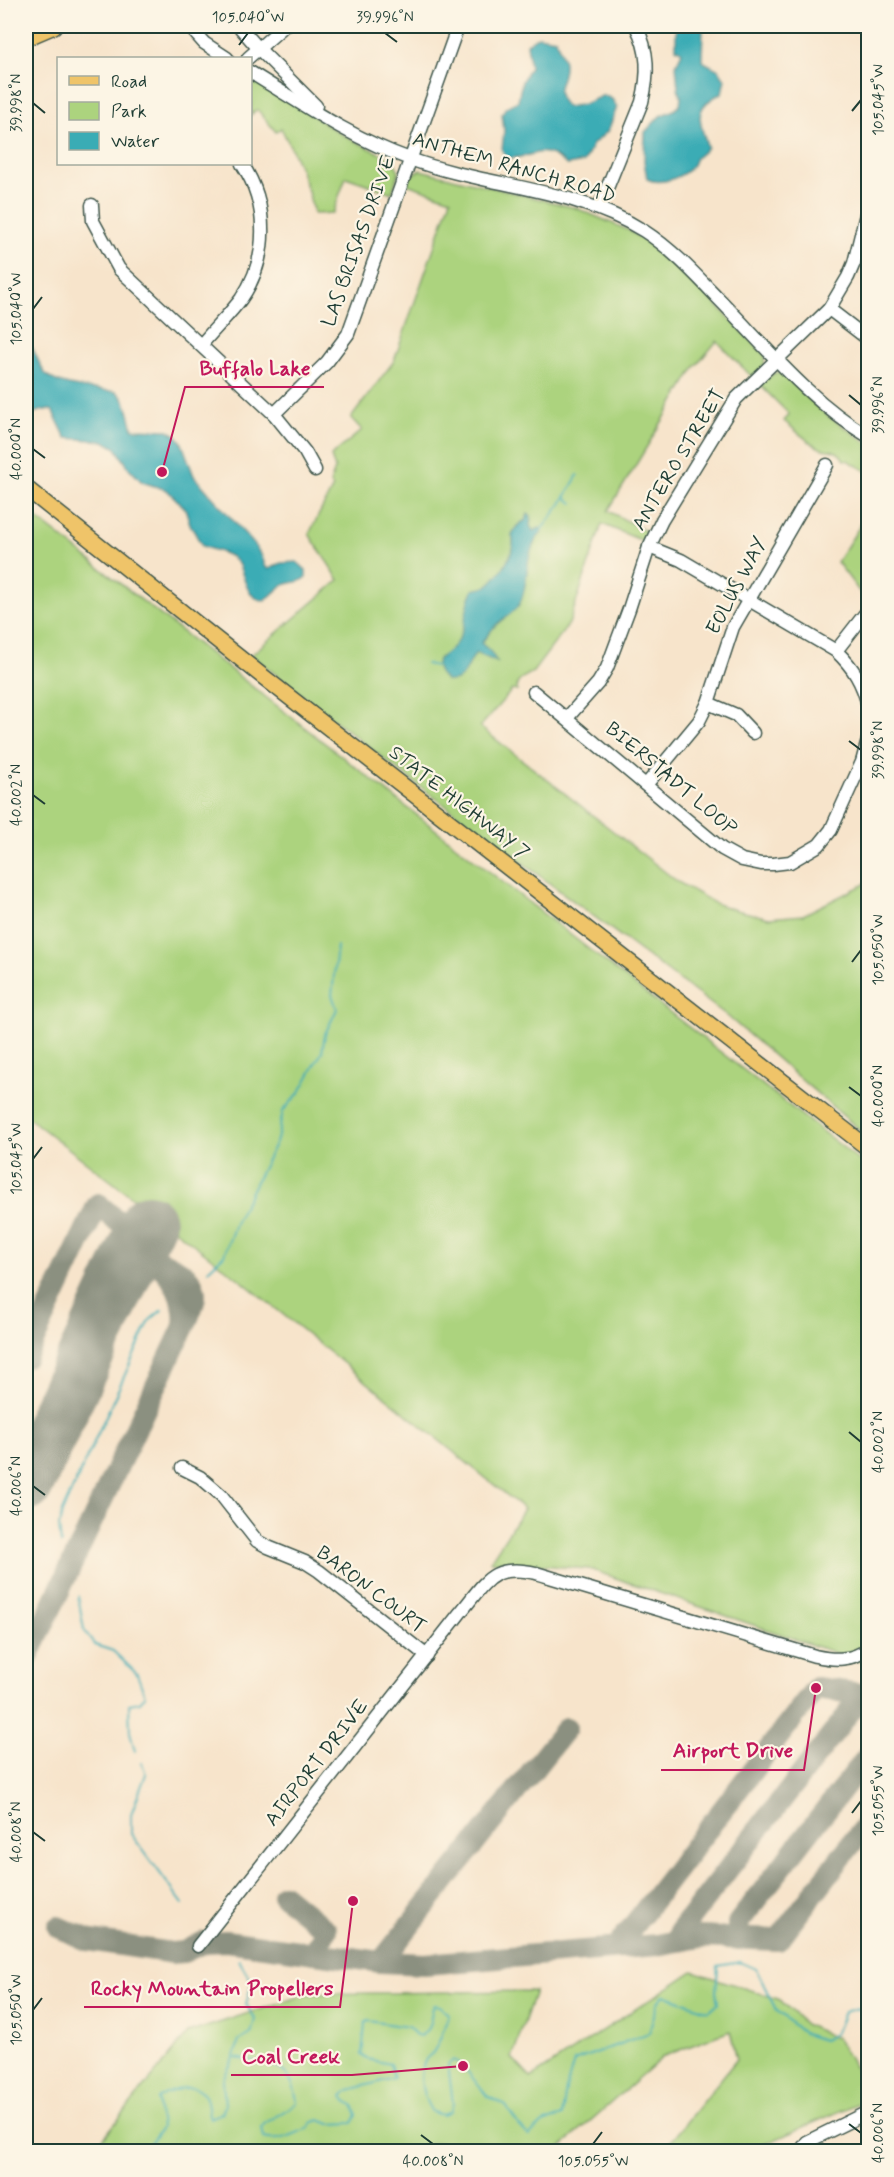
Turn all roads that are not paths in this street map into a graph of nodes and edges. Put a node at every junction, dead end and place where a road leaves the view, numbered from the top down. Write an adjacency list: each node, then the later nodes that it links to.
1 (54, 26): 7 (main road)
2 (189, 26): 9 (street)
3 (239, 26): 8 (street, ANTHEM RANCH ROAD)
4 (284, 26): 8 (street)
5 (458, 26): 13 (street, LAS BRISAS DRIVE)
6 (636, 26): 17 (street)
7 (26, 38)
8 (259, 49): 10 (street); 12 (street, ANTHEM RANCH ROAD)
9 (225, 57)
10 (249, 57)
11 (252, 73): 12 (street, ANTHEM RANCH ROAD)
12 (327, 118): 13 (street, ANTHEM RANCH ROAD)
13 (410, 160): 17 (street, ANTHEM RANCH ROAD); 23 (street, LAS BRISAS DRIVE)
14 (243, 165): 21 (street)
15 (92, 205): 21 (street)
16 (868, 206): 18 (street, ANTERO STREET)
17 (599, 208): 22 (street, ANTHEM RANCH ROAD)
18 (867, 220): 19 (street, ANTERO STREET)
19 (829, 309): 20 (street); 22 (street, ANTERO STREET)
20 (868, 339)
21 (201, 345): 23 (street)
22 (777, 360): 24 (street, ANTHEM RANCH ROAD); 28 (street, ANTERO STREET)
23 (274, 414): 26 (street)
24 (868, 436)
25 (827, 465): 29 (street, EOLUS WAY)
26 (315, 470)
27 (26, 488): 39 (main road, STATE HIGHWAY 7)
28 (649, 548): 29 (street); 35 (street, ANTERO STREET)
29 (748, 599): 31 (street); 33 (street, EOLUS WAY)
30 (868, 610): 31 (street)
31 (836, 651): 34 (street)
32 (534, 692): 35 (street, BIERSTADT LOOP)
33 (708, 702): 36 (street); 38 (street, EOLUS WAY)
34 (868, 706)
35 (567, 718): 38 (street, BIERSTADT LOOP)
36 (753, 733)
37 (868, 740): 38 (street, BIERSTADT LOOP)
38 (646, 785)
39 (868, 1148)
40 (182, 1468): 42 (street, BARON COURT)
41 (868, 1649): 42 (street, AIRPORT DRIVE)
42 (427, 1656): 43 (street, AIRPORT DRIVE)
43 (198, 1946)
44 (868, 2112): 45 (street)
45 (800, 2151)

